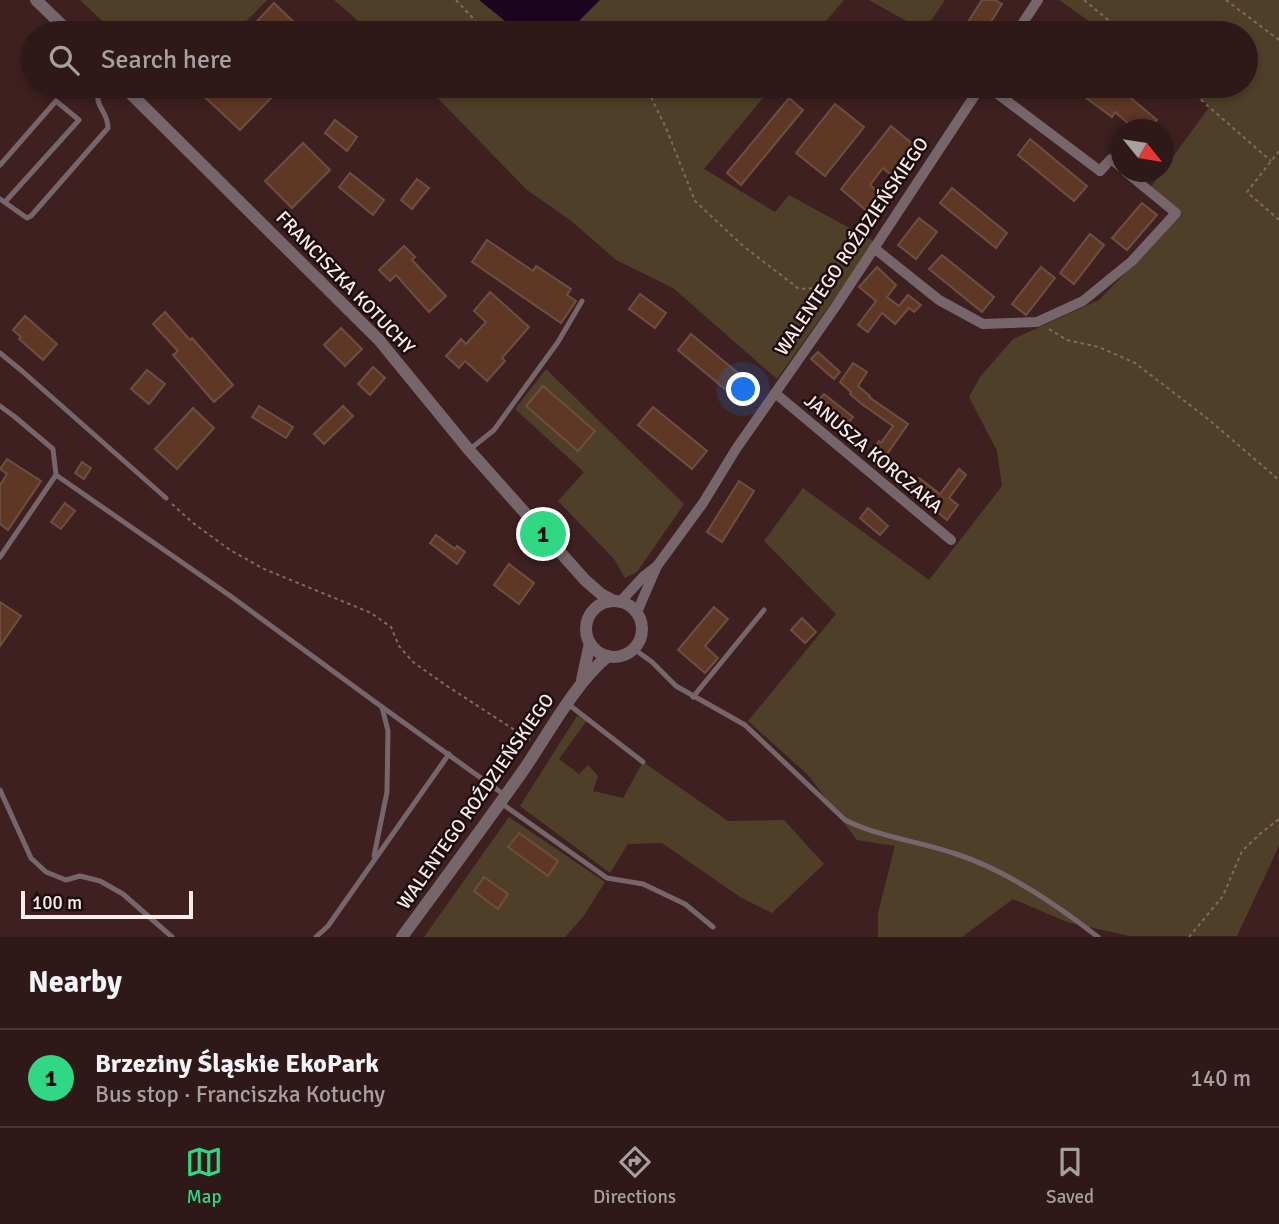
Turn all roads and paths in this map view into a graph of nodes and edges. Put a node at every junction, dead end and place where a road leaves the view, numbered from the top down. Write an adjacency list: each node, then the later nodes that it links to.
1 (36, 0): 6 (street)
2 (456, 0): 7 (path)
3 (1038, 0): 8 (street)
4 (1084, 0): 9 (path)
5 (1226, 0): 10 (path)
6 (58, 21)
7 (475, 21)
8 (1024, 21)
9 (1109, 21)
10 (1254, 21)
11 (1258, 24): 12 (path)
12 (1279, 40)
13 (97, 98): 24 (lane)
14 (135, 98): 33 (street, FRANCISZKA KOTUCHY)
15 (651, 98): 27 (path)
16 (973, 98): 26 (street, WALENTEGO ROŹDZIEŃSKIEGO)
17 (1003, 98): 20 (street)
18 (1199, 98): 21 (path)
19 (1279, 151): 21 (path)
20 (1111, 159)
21 (1271, 161): 25 (path)
22 (0, 165): 24 (lane)
23 (1138, 182): 29 (street)
24 (3, 200)
25 (1279, 220)
26 (874, 248): 27 (street, WALENTEGO ROŹDZIEŃSKIEGO); 29 (street)
27 (849, 286): 31 (street, WALENTEGO ROŹDZIEŃSKIEGO)
28 (582, 300): 33 (lane)
29 (1037, 322): 35 (path)
30 (0, 353): 36 (lane)
31 (775, 393): 37 (street, JANUSZA KORCZAKA); 39 (street, WALENTEGO ROŹDZIEŃSKIEGO)
32 (0, 407): 34 (lane)
33 (469, 450): 40 (street, FRANCISZKA KOTUCHY)
34 (56, 475): 38 (lane); 51 (lane)
35 (1279, 480)
36 (166, 498): 52 (path)
37 (951, 540)
38 (0, 557)
39 (657, 566): 41 (street, WALENTEGO ROŹDZIEŃSKIEGO); 44 (street, WALENTEGO ROŹDZIEŃSKIEGO)
40 (585, 580): 41 (street, FRANCISZKA KOTUCHY); 43 (street, FRANCISZKA KOTUCHY)
41 (618, 601): 43 (street); 44 (street)
42 (764, 610): 49 (lane)
43 (592, 611): 45 (street)
44 (637, 612): 46 (street)
45 (590, 643): 47 (street); 48 (street, WALENTEGO ROŹDZIEŃSKIEGO)
46 (635, 649): 47 (street); 49 (lane)
47 (608, 656): 48 (street, WALENTEGO ROŹDZIEŃSKIEGO)
48 (579, 687): 50 (street, WALENTEGO ROŹDZIEŃSKIEGO)
49 (693, 697): 63 (lane)
50 (568, 704): 52 (street, WALENTEGO ROŹDZIEŃSKIEGO); 54 (lane)
51 (382, 708): 53 (lane); 58 (lane)
52 (539, 748): 56 (street, WALENTEGO ROŹDZIEŃSKIEGO)
53 (449, 754): 56 (lane); 58 (lane)
54 (643, 762)
55 (0, 790): 60 (lane)
56 (503, 799): 59 (lane); 62 (street, WALENTEGO ROŹDZIEŃSKIEGO)
57 (1279, 819): 64 (path)
58 (373, 861): 61 (lane)
59 (713, 928)
60 (172, 937)
61 (316, 937)
62 (402, 937)
63 (1098, 937)
64 (1189, 937)

